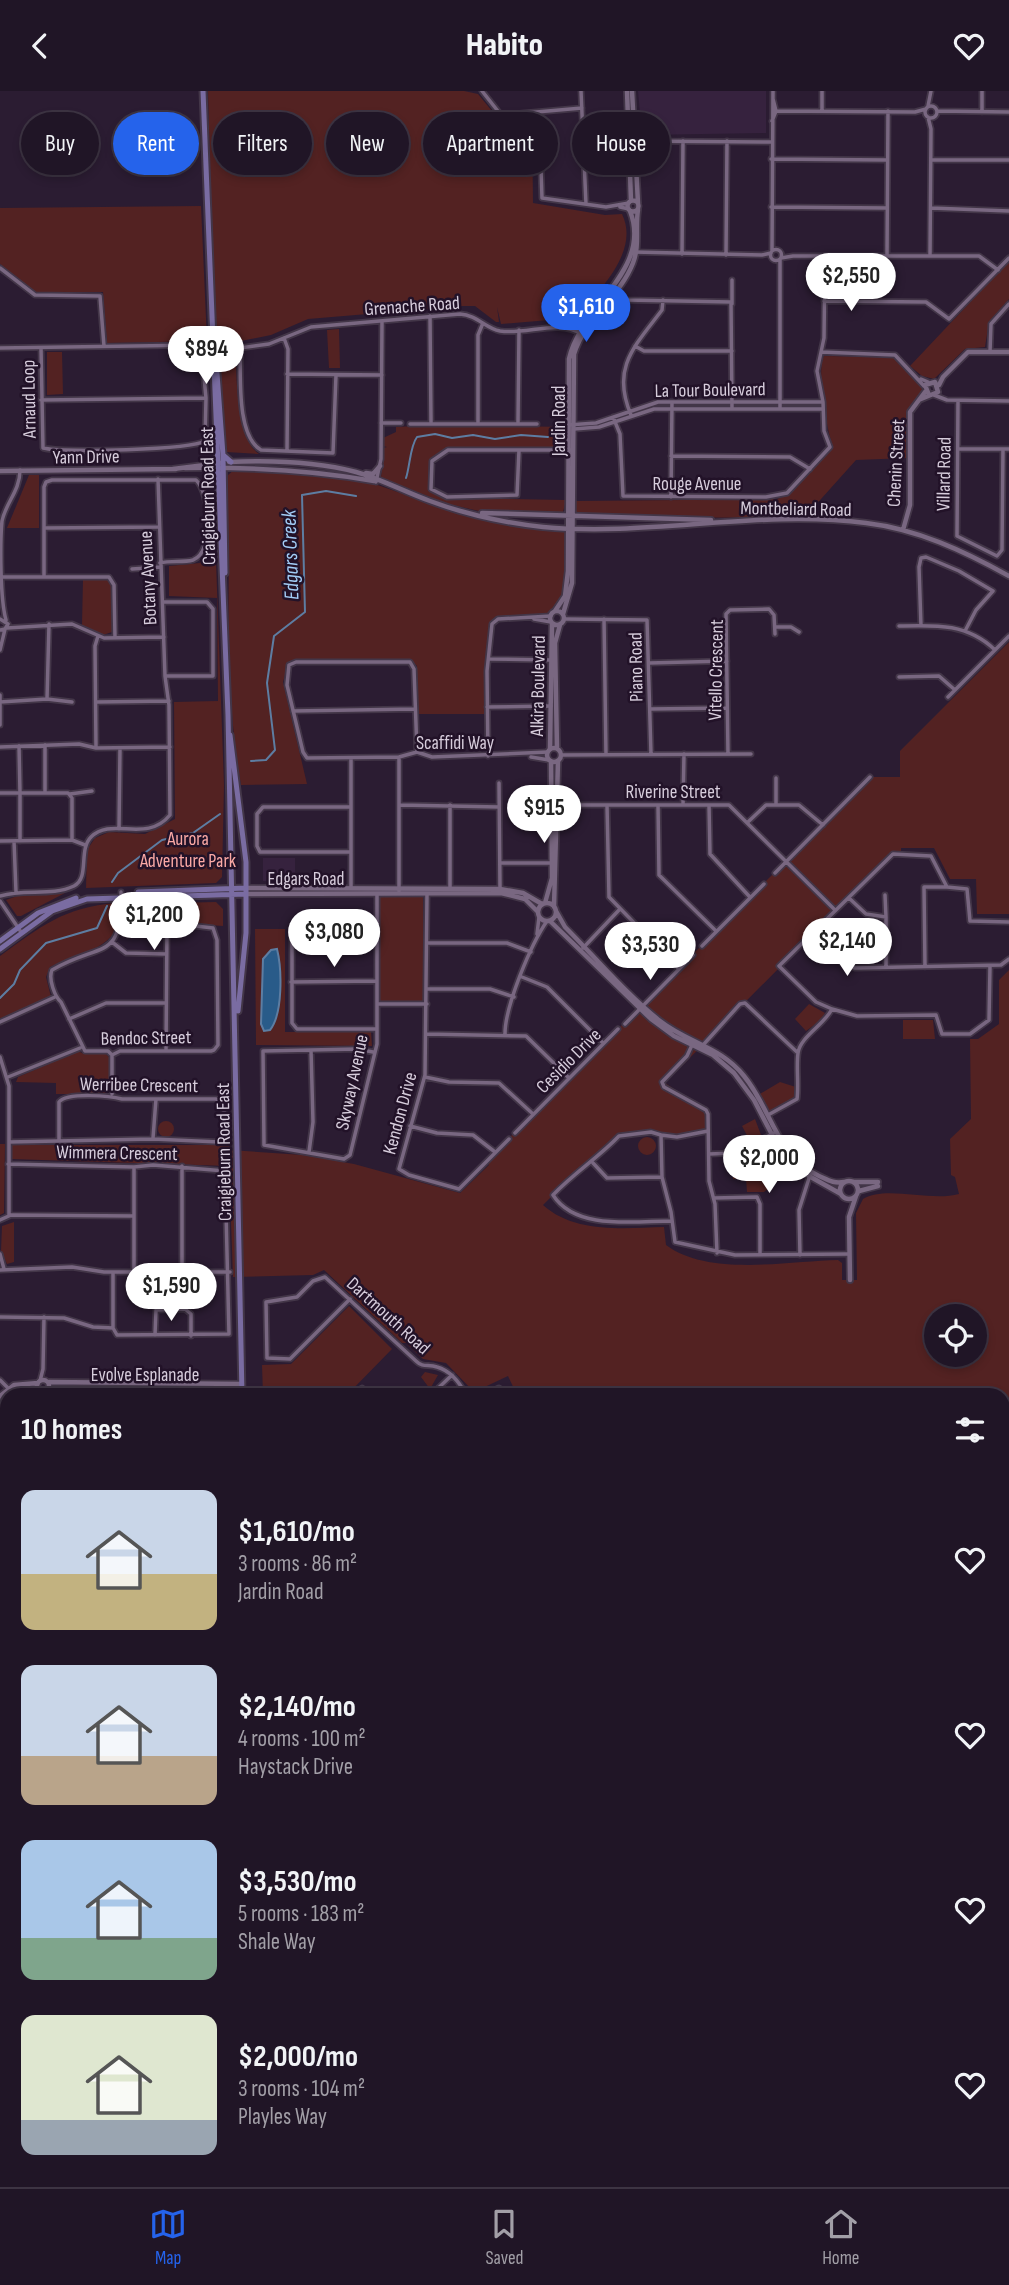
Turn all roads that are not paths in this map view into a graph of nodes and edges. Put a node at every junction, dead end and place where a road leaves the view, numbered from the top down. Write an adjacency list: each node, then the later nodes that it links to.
1 (203, 91): 113 (main road, Craigieburn Road East)
2 (482, 91): 16 (street)
3 (582, 91): 10 (street)
4 (630, 91): 18 (street)
5 (773, 91): 12 (street)
6 (822, 91): 13 (street)
7 (982, 91): 20 (street)
8 (931, 92): 9 (street); 11 (street)
9 (934, 106): 11 (street); 15 (street)
10 (582, 108): 17 (street); 37 (street)
11 (927, 108): 19 (street); 22 (street)
12 (774, 111): 13 (street); 28 (street)
13 (822, 111): 14 (street)
14 (888, 111): 19 (street); 30 (street)
15 (937, 111): 20 (street); 23 (street)
16 (499, 112)
17 (539, 112)
18 (631, 112)
19 (915, 112): 22 (street)
20 (982, 112): 21 (street)
21 (1009, 112)
22 (928, 116): 23 (street); 24 (street)
23 (935, 116): 24 (street)
24 (931, 129): 31 (street)
25 (670, 141): 26 (street)
26 (683, 141): 27 (street); 49 (street)
27 (727, 141): 28 (street); 50 (street)
28 (771, 142): 29 (street)
29 (771, 159): 30 (street); 39 (street)
30 (887, 160): 40 (street)
31 (931, 160): 32 (street); 41 (street)
32 (1009, 160)
33 (541, 175): 37 (street)
34 (631, 175): 38 (street)
35 (635, 175): 36 (street)
36 (638, 203): 38 (street); 42 (street, Jardin Road)
37 (586, 204): 38 (street)
38 (630, 206): 42 (street); 46 (street)
39 (771, 207): 40 (street); 44 (street)
40 (887, 208): 48 (street)
41 (930, 208): 43 (street); 54 (street)
42 (638, 209): 46 (street, Jardin Road)
43 (1009, 211)
44 (772, 241): 45 (street); 47 (street)
45 (780, 251): 47 (street); 52 (street); 56 (street)
46 (634, 252): 49 (street); 62 (street, Jardin Road)
47 (771, 252): 51 (street); 57 (street)
48 (887, 253): 53 (street); 54 (street)
49 (682, 254): 50 (street)
50 (726, 255): 51 (street)
51 (762, 255): 57 (street)
52 (793, 255): 53 (street); 56 (street)
53 (825, 256): 64 (street)
54 (930, 256): 59 (street)
55 (1009, 258): 59 (street)
56 (781, 259): 57 (street); 60 (street)
57 (774, 260): 60 (street)
58 (0, 268): 73 (street)
59 (998, 270): 64 (street)
60 (780, 271): 91 (street)
61 (732, 280): 66 (street)
62 (613, 291): 63 (street); 71 (street, Jardin Road)
63 (663, 300): 66 (street); 74 (street)
64 (824, 301): 78 (street)
65 (1009, 304): 79 (street)
66 (732, 306): 77 (street)
67 (430, 316): 68 (street, Grenache Road); 69 (street, Grenache Road); 99 (street)
68 (382, 323): 72 (street, Grenache Road); 83 (street)
69 (483, 323): 70 (street, Grenache Road); 105 (street)
70 (519, 330): 71 (street, Grenache Road); 100 (street)
71 (580, 333): 107 (street, Jardin Road)
72 (284, 338): 81 (street); 110 (street, Grenache Road)
73 (104, 346): 76 (street, Arnaud Loop); 85 (street, Arnaud Loop)
74 (635, 346): 77 (street); 97 (street)
75 (0, 348): 76 (street, Arnaud Loop)
76 (41, 348): 86 (street, Arnaud Loop)
77 (732, 351): 90 (street)
78 (821, 352): 84 (street); 92 (street)
79 (990, 352): 80 (street); 84 (street)
80 (1009, 352)
81 (287, 374): 82 (street); 110 (street)
82 (336, 375): 83 (street); 110 (street)
83 (382, 375): 102 (street)
84 (931, 389): 87 (street); 134 (street, Chenin Street)
85 (206, 398): 86 (street); 86 (street, Arnaud Loop)
86 (41, 400)
87 (958, 401): 88 (street); 108 (street, Villard Road)
88 (1009, 401)
89 (672, 402): 90 (street, La Tour Boulevard); 93 (street); 97 (street, La Tour Boulevard)
90 (732, 402): 91 (street, La Tour Boulevard); 94 (street)
91 (780, 403): 92 (street, La Tour Boulevard); 95 (street)
92 (823, 403): 96 (street)
93 (672, 408): 94 (street, La Tour Boulevard); 97 (street, La Tour Boulevard); 114 (street)
94 (732, 408): 95 (street, La Tour Boulevard)
95 (780, 408): 96 (street, La Tour Boulevard)
96 (823, 409): 120 (street, Rouge Avenue)
97 (630, 412): 98 (street, La Tour Boulevard); 101 (street, La Tour Boulevard)
98 (613, 417): 101 (street, Rouge Avenue); 107 (street, La Tour Boulevard)
99 (431, 422): 104 (street); 105 (street)
100 (517, 422): 105 (street); 106 (street)
101 (616, 422): 107 (street, La Tour Boulevard); 126 (street, Rouge Avenue)
102 (381, 423): 103 (street); 119 (street)
103 (401, 423)
104 (410, 424)
105 (478, 424)
106 (537, 424)
107 (571, 426): 112 (street, Jardin Road)
108 (958, 449): 109 (street); 109 (street, Villard Road)
109 (1006, 449)
110 (287, 450)
111 (519, 450): 111 (street); 112 (street)
112 (570, 450): 128 (street, Jardin Road)
113 (221, 455): 116 (main road, Craigieburn Road East); 117 (main road); 118 (main road)
114 (671, 456): 120 (street); 126 (street)
115 (311, 463): 117 (street); 119 (street); 125 (street)
116 (221, 465): 117 (street, Yann Drive); 118 (street, Yann Drive); 124 (main road, Craigieburn Road East)
117 (232, 465): 124 (main road); 125 (street)
118 (209, 466): 121 (street, Yann Drive); 124 (main road)
119 (380, 466): 125 (street)
120 (810, 469): 126 (street, Rouge Avenue)
121 (20, 470): 122 (street, Yann Drive); 130 (street)
122 (0, 471)
123 (158, 479): 132 (street, Botany Avenue); 133 (street); 135 (street)
124 (221, 479): 186 (main road, Craigieburn Road East)
125 (378, 481): 127 (street)
126 (671, 497)
127 (430, 501): 128 (street); 131 (street, Montbeliard Road)
128 (570, 518): 129 (street); 131 (street, Jardin Road)
129 (733, 521): 131 (street, Montbeliard Road); 134 (street, Montbeliard Road)
130 (1, 522): 138 (street)
131 (570, 526): 143 (street, Alkira Boulevard); 144 (street, Alkira Boulevard)
132 (158, 527): 133 (street); 135 (street, Botany Avenue)
133 (44, 528): 139 (street)
134 (903, 530): 137 (street, Montbeliard Road)
135 (160, 565): 136 (street); 141 (street, Botany Avenue)
136 (132, 569)
137 (1009, 576)
138 (2, 577): 139 (street); 140 (street)
139 (44, 577): 162 (street)
140 (2, 603): 142 (street); 147 (street)
141 (163, 603): 161 (street, Botany Avenue); 170 (street)
142 (0, 613)
143 (564, 617): 144 (street); 146 (street, Piano Road); 150 (street)
144 (552, 618): 150 (street); 166 (street); 167 (street, Alkira Boulevard)
145 (0, 619): 147 (street)
146 (604, 619): 169 (street, Piano Road); 203 (street)
147 (6, 620): 148 (street); 154 (street)
148 (21, 624): 149 (street); 154 (street)
149 (49, 624): 158 (street); 175 (street)
150 (560, 625): 194 (street, Alkira Boulevard)
151 (899, 626): 152 (street)
152 (921, 626): 155 (street); 155 (street)
153 (775, 627): 156 (street); 157 (street); 168 (street, Vitello Crescent)
154 (4, 629): 163 (street)
155 (965, 631): 165 (street)
156 (799, 632)
157 (775, 634)
158 (98, 636): 162 (street); 179 (street)
159 (1009, 636): 165 (street)
160 (0, 637): 163 (street)
161 (164, 637): 162 (street); 170 (street, Botany Avenue)
162 (115, 638)
163 (1, 643): 164 (street)
164 (0, 650)
165 (995, 650): 172 (street)
166 (490, 659): 167 (street); 181 (street)
167 (551, 660): 180 (street, Alkira Boulevard)
168 (727, 661): 169 (street); 182 (street, Vitello Crescent)
169 (649, 663): 184 (street, Piano Road)
170 (165, 676): 176 (street, Botany Avenue)
171 (899, 677): 172 (street)
172 (955, 690): 174 (street)
173 (0, 695): 177 (street)
174 (948, 697)
175 (47, 699): 177 (street); 178 (street)
176 (169, 701): 179 (street); 191 (street, Botany Avenue)
177 (0, 702): 187 (street)
178 (72, 702)
179 (96, 702): 192 (street)
180 (551, 706): 181 (street); 195 (street, Alkira Boulevard)
181 (487, 707): 204 (street)
182 (727, 708): 184 (street); 199 (street, Vitello Crescent)
183 (415, 709): 185 (street); 185 (street); 196 (street)
184 (650, 709): 197 (street, Piano Road)
185 (293, 711): 206 (street, Scaffidi Way)
186 (228, 715): 244 (main road, Craigieburn Road East); 250 (main road, Craigieburn Road East)
187 (0, 725)
188 (19, 745): 189 (street); 190 (street); 215 (street)
189 (45, 745): 192 (street); 213 (street)
190 (0, 747)
191 (170, 747): 193 (street); 229 (street, Botany Avenue)
192 (96, 748): 193 (street)
193 (120, 748): 229 (street)
194 (557, 748): 195 (street); 202 (street)
195 (549, 751): 201 (street, Scaffidi Way); 207 (street, Alkira Boulevard)
196 (417, 752): 204 (street, Scaffidi Way); 205 (street, Scaffidi Way)
197 (651, 754): 198 (street); 203 (street)
198 (684, 754): 199 (street); 223 (street)
199 (728, 754): 200 (street)
200 (751, 754)
201 (522, 755): 204 (street, Scaffidi Way); 207 (street, Scaffidi Way)
202 (562, 755): 203 (street); 208 (street)
203 (606, 755)
204 (488, 756)
205 (399, 757): 206 (street, Scaffidi Way); 218 (street)
206 (351, 758): 225 (street)
207 (550, 761): 208 (street); 220 (street, Alkira Boulevard)
208 (558, 761): 220 (street, Alkira Boulevard)
209 (870, 777): 228 (street)
210 (776, 778): 217 (street)
211 (499, 783): 226 (street)
212 (92, 791): 216 (street)
213 (45, 792): 215 (street); 216 (street)
214 (0, 793): 215 (street)
215 (20, 793): 233 (street)
216 (69, 794): 230 (street)
217 (776, 804): 227 (street); 228 (street)
218 (399, 805): 219 (street); 247 (street)
219 (450, 805): 226 (street); 242 (street)
220 (554, 805): 221 (street, Riverine Street); 238 (street, Alkira Boulevard); 257 (street, Alkira Boulevard)
221 (607, 805): 222 (street, Riverine Street); 258 (street)
222 (658, 805): 223 (street, Riverine Street); 265 (street)
223 (683, 805): 224 (street, Riverine Street)
224 (709, 805): 227 (street, Riverine Street); 253 (street)
225 (351, 807): 235 (street); 235 (street)
226 (499, 807): 237 (street)
227 (748, 822): 236 (street, Riverine Street)
228 (823, 825): 236 (street)
229 (119, 829): 234 (street)
230 (72, 840): 233 (street); 234 (street)
231 (0, 841): 232 (street)
232 (14, 841): 233 (street); 249 (street)
233 (20, 841)
234 (85, 845): 249 (street)
235 (351, 852): 245 (street)
236 (787, 859): 239 (street); 259 (street, Riverine Street)
237 (500, 863): 238 (street); 243 (street)
238 (552, 863): 256 (street, Alkira Boulevard)
239 (775, 873)
240 (764, 884): 253 (street)
241 (947, 887): 254 (street); 263 (street); 281 (street)
242 (450, 888): 243 (street, Edgars Road); 248 (street, Edgars Road)
243 (500, 888): 256 (street, Edgars Road)
244 (246, 891): 245 (street, Edgars Road); 250 (main road, Edgars Road); 301 (main road, Craigieburn Road East)
245 (351, 891): 246 (street, Edgars Road)
246 (377, 891): 247 (street, Edgars Road); 266 (street, Skyway Avenue)
247 (399, 891): 248 (street, Edgars Road)
248 (427, 891): 260 (street, Edgars Road); 271 (street, Kendon Drive)
249 (16, 892): 255 (street)
250 (232, 892): 251 (main road, Edgars Road); 301 (main road, Craigieburn Road East)
251 (121, 894): 264 (main road, Edgars Road); 270 (street)
252 (885, 895): 261 (street)
253 (749, 896): 265 (street)
254 (849, 898): 259 (street); 261 (street)
255 (0, 899): 264 (street)
256 (544, 904): 257 (street, Edgars Road); 260 (street, Alkira Boulevard)
257 (555, 909): 262 (street); 273 (street)
258 (620, 909): 273 (street); 282 (street)
259 (836, 910): 267 (street)
260 (539, 914): 262 (street, Edgars Road); 268 (street)
261 (886, 917): 280 (street)
262 (549, 921): 268 (street); 273 (street)
263 (1009, 922)
264 (20, 930): 269 (main road, Edgars Road); 274 (main road, Edgars Road)
265 (715, 930): 272 (street)
266 (377, 933): 284 (street, Skyway Avenue); 285 (street)
267 (813, 934): 280 (street); 293 (street)
268 (536, 939): 275 (street)
269 (0, 941)
270 (112, 942): 276 (street); 287 (street, Bendoc Street)
271 (427, 943): 275 (street); 286 (street, Kendon Drive)
272 (702, 946)
273 (583, 947): 292 (street)
274 (0, 949)
275 (531, 952): 283 (street)
276 (166, 954): 289 (street); 307 (street, Bendoc Street)
277 (693, 955): 282 (street)
278 (1009, 959): 279 (street)
279 (990, 966): 281 (street); 293 (street)
280 (886, 967): 281 (street)
281 (925, 967)
282 (678, 968): 292 (street)
283 (522, 977): 288 (street); 302 (street)
284 (377, 981): 285 (street); 290 (street, Skyway Avenue)
285 (291, 982): 297 (street)
286 (427, 989): 288 (street); 291 (street, Kendon Drive)
287 (55, 997): 294 (street, Bendoc Street); 295 (street)
288 (514, 997): 300 (street)
289 (166, 1003): 294 (street); 307 (street)
290 (377, 1004): 291 (street); 297 (street, Skyway Avenue)
291 (427, 1004): 299 (street, Kendon Drive)
292 (642, 1007): 296 (street); 303 (street); 304 (street)
293 (832, 1009): 309 (street)
294 (69, 1019): 305 (street, Bendoc Street)
295 (0, 1022)
296 (625, 1024)
297 (377, 1029): 308 (street, Skyway Avenue)
298 (618, 1029): 302 (street, Cesidio Drive)
299 (427, 1034): 300 (street); 313 (street, Kendon Drive)
300 (505, 1034): 314 (street)
301 (236, 1035): 373 (main road, Craigieburn Road East)
302 (604, 1043): 314 (street, Cesidio Drive)
303 (704, 1044): 309 (street); 318 (street)
304 (692, 1045): 320 (street); 322 (street)
305 (81, 1047): 310 (street, Bendoc Street); 312 (street)
306 (312, 1050): 308 (street); 328 (street); 328 (street)
307 (166, 1051): 310 (street, Bendoc Street)
308 (373, 1052): 328 (street, Skyway Avenue)
309 (798, 1053): 318 (street)
310 (112, 1055): 315 (street)
311 (0, 1057): 312 (street)
312 (8, 1077): 326 (street)
313 (425, 1077): 317 (street, Cesidio Drive); 319 (street, Kendon Drive)
314 (569, 1078): 317 (street, Cesidio Drive)
315 (112, 1095): 316 (street, Werribee Crescent); 327 (street, Werribee Crescent)
316 (156, 1099): 324 (street); 324 (street, Werribee Crescent)
317 (534, 1114): 321 (street)
318 (768, 1115): 322 (street)
319 (410, 1126): 329 (street); 329 (street, Kendon Drive)
320 (708, 1131): 323 (street); 330 (street)
321 (515, 1133)
322 (773, 1134): 330 (street); 335 (street)
323 (661, 1135): 331 (street); 336 (street)
324 (153, 1139): 327 (street)
325 (509, 1139): 329 (street, Kendon Drive)
326 (9, 1142): 327 (street); 332 (street)
327 (59, 1142)
328 (309, 1152)
329 (495, 1152)
330 (708, 1154): 341 (street)
331 (593, 1163): 336 (street); 346 (street)
332 (8, 1164): 334 (street, Wimmera Crescent); 342 (street)
333 (182, 1166): 334 (street, Wimmera Crescent); 355 (street); 356 (street, Wimmera Crescent)
334 (134, 1167): 343 (street)
335 (810, 1174): 338 (street); 339 (street); 351 (street)
336 (662, 1177): 346 (street)
337 (853, 1181): 338 (street); 340 (street); 340 (street)
338 (844, 1182): 339 (street)
339 (841, 1194): 340 (street); 344 (street)
340 (856, 1195): 344 (street)
341 (713, 1198): 348 (street); 350 (street)
342 (9, 1215): 343 (street); 345 (street)
343 (134, 1216): 353 (street)
344 (849, 1217): 349 (street)
345 (0, 1220)
346 (672, 1221): 348 (street)
347 (0, 1254): 352 (street)
348 (717, 1254): 350 (street)
349 (849, 1254): 351 (street); 357 (street)
350 (760, 1255): 351 (street)
351 (800, 1255)
352 (2, 1270): 354 (street)
353 (134, 1270): 354 (street); 355 (street)
354 (113, 1272): 361 (street)
355 (182, 1272): 356 (street)
356 (230, 1272): 363 (street)
357 (850, 1280)
358 (350, 1299): 358 (street, Dartmouth Road); 365 (street, Dartmouth Road)
359 (0, 1317): 360 (street)
360 (44, 1317): 361 (street); 364 (street)
361 (114, 1331): 362 (street)
362 (155, 1335): 363 (street); 363 (street)
363 (191, 1336)
364 (43, 1369): 367 (street); 369 (street)
365 (452, 1375): 374 (street); 375 (street)
366 (0, 1380): 368 (street)
367 (48, 1382): 370 (street); 371 (street, Evolve Esplanade); 372 (street, Evolve Esplanade)
368 (8, 1388)
369 (42, 1388)
370 (43, 1388)
371 (43, 1388)
372 (106, 1388)
373 (242, 1388)
374 (438, 1388)
375 (461, 1388)

